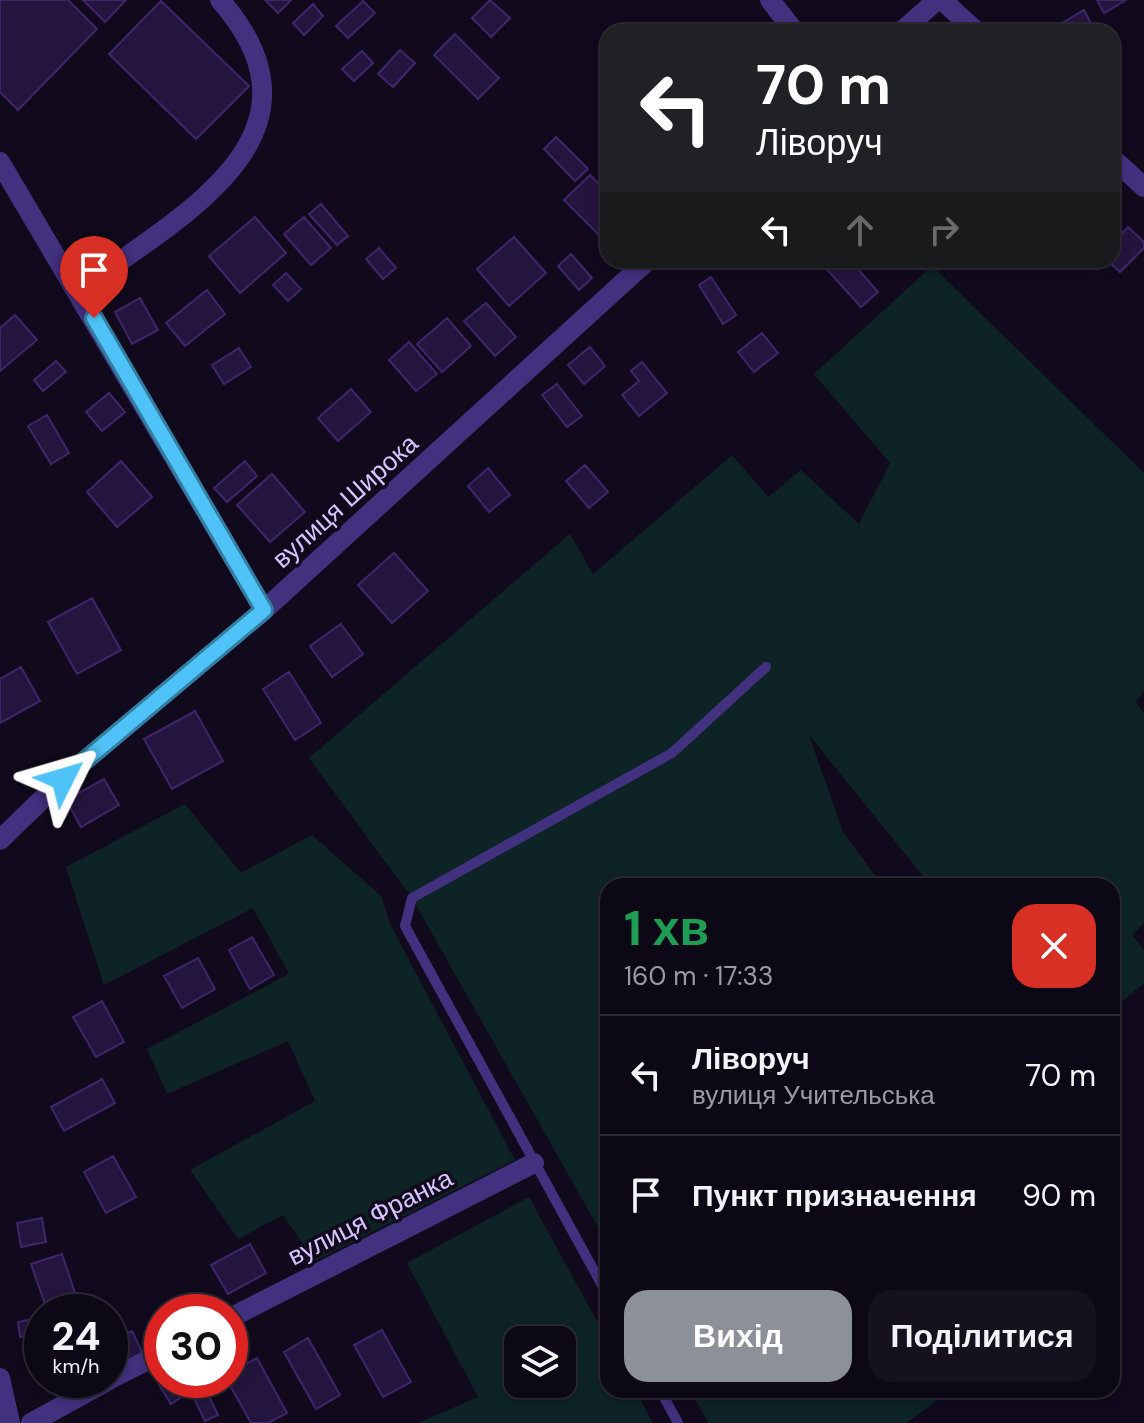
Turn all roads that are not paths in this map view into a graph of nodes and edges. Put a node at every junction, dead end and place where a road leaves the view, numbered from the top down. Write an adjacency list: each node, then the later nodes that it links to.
1 (220, 0): 11 (street)
2 (770, 0): 4 (street)
3 (940, 0): 5 (street); 6 (street)
4 (789, 24)
5 (911, 24)
6 (968, 24)
7 (0, 162): 11 (street)
8 (1120, 165): 9 (street)
9 (1144, 187)
10 (639, 268): 12 (street, вулиця Широка)
11 (78, 291): 12 (street)
12 (264, 610): 14 (street, вулиця Широка)
13 (766, 667): 15 (lane)
14 (0, 840)
15 (534, 1163): 16 (lane); 17 (street, вулиця Франка)
16 (600, 1282)
17 (248, 1309)
18 (0, 1378): 21 (street)
19 (77, 1398): 22 (street)
20 (664, 1398): 23 (lane)
21 (10, 1423)
22 (31, 1423)
23 (678, 1423)

